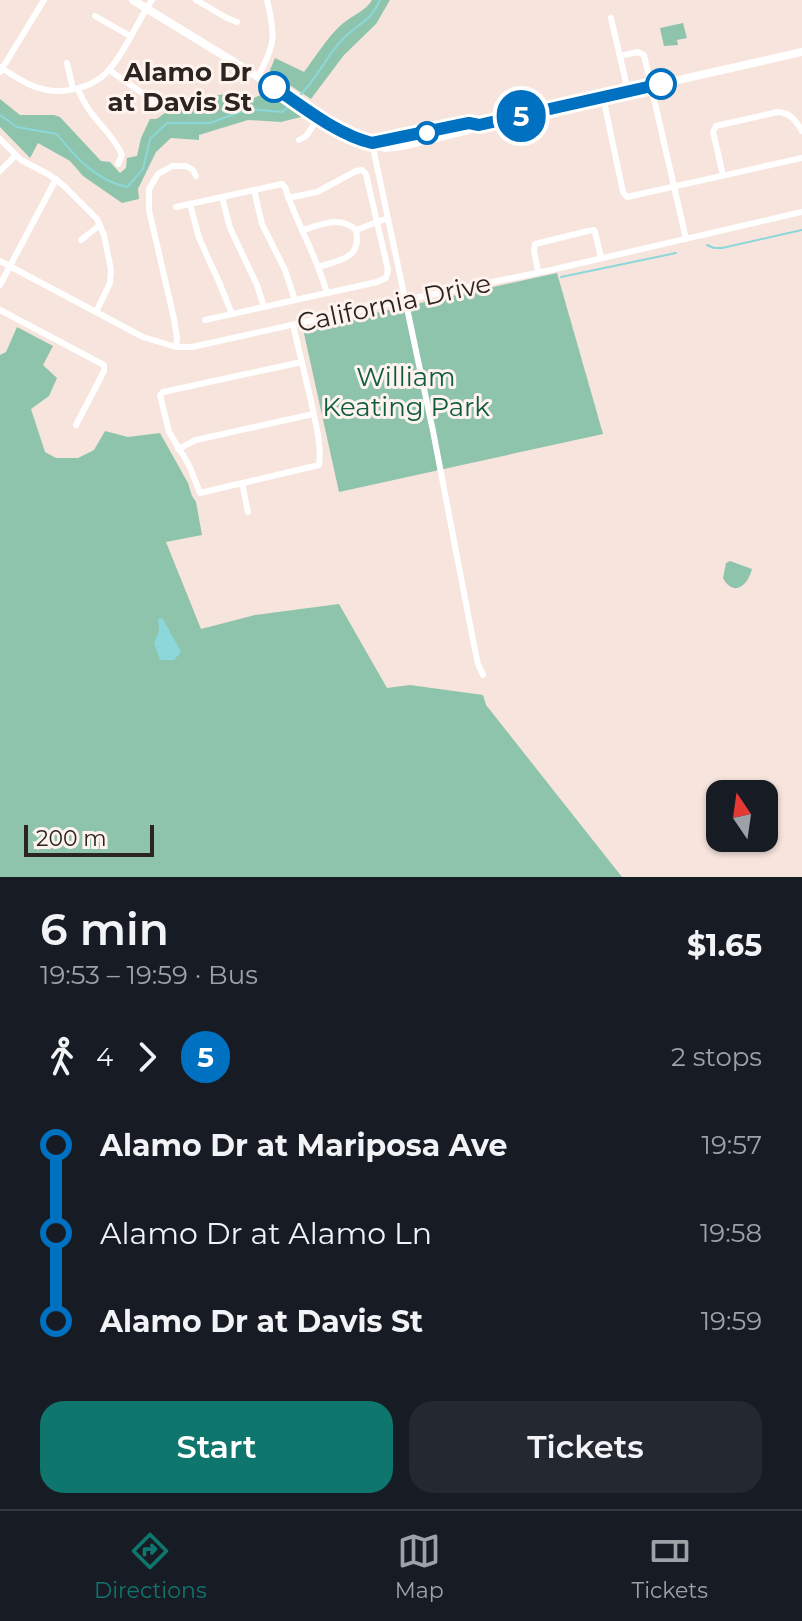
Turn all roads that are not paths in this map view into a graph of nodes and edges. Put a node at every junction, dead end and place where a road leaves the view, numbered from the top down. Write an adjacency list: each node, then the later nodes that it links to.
1 (44, 0): 14 (street)
2 (133, 0): 6 (main road)
3 (152, 0): 6 (street)
4 (196, 0): 9 (street)
5 (267, 0): 16 (street)
6 (147, 9): 10 (street); 16 (main road)
7 (95, 16): 10 (street)
8 (611, 18): 12 (street)
9 (237, 22)
10 (130, 36): 15 (street)
11 (802, 52): 17 (main road)
12 (620, 56): 17 (street); 19 (street)
13 (67, 63): 18 (street)
14 (1, 69): 18 (street)
15 (109, 70): 18 (street); 21 (street)
16 (258, 77): 22 (main road)
17 (651, 86): 19 (main road); 35 (street)
18 (76, 89): 30 (street)
19 (628, 91): 20 (main road)
20 (603, 97): 23 (main road); 35 (street)
21 (155, 106)
22 (319, 117): 26 (street); 27 (main road)
23 (474, 124): 27 (main road); 27 (main road)
24 (802, 131): 32 (street)
25 (0, 139): 28 (street)
26 (299, 140)
27 (372, 143): 42 (street)
28 (15, 156): 31 (street); 34 (street)
29 (802, 158): 32 (street)
30 (118, 164)
31 (0, 171)
32 (723, 175): 35 (street)
33 (196, 176): 64 (street)
34 (56, 179): 44 (street); 51 (street)
35 (674, 186): 47 (street)
36 (254, 190): 37 (street); 38 (street); 56 (street)
37 (222, 197): 39 (street); 58 (street)
38 (288, 198): 43 (street); 45 (street)
39 (190, 204): 40 (street); 61 (street)
40 (176, 207)
41 (802, 212): 47 (street, California Drive)
42 (388, 218): 43 (street); 57 (street)
43 (377, 222): 46 (street); 55 (street)
44 (100, 225): 48 (street); 60 (street)
45 (302, 230): 46 (street); 52 (street)
46 (356, 230): 52 (street)
47 (686, 239): 49 (street, California Drive)
48 (81, 240)
49 (601, 258): 53 (street, California Drive); 53 (street)
50 (0, 261): 51 (street, California Drive)
51 (10, 267): 54 (street); 60 (street, California Drive)
52 (318, 267): 55 (street)
53 (538, 271): 57 (street, California Drive)
54 (0, 285)
55 (327, 293): 56 (street)
56 (295, 300): 58 (street)
57 (405, 300): 63 (street, California Drive); 71 (street)
58 (264, 307): 61 (street)
59 (0, 310): 67 (street)
60 (96, 312): 64 (street, California Drive)
61 (232, 314): 62 (street)
62 (205, 320)
63 (293, 325): 64 (street, California Drive); 65 (street)
64 (176, 347)
65 (302, 362): 66 (street); 68 (street)
66 (313, 414): 68 (street); 69 (street)
67 (76, 425)
68 (178, 449): 69 (street)
69 (242, 483): 70 (street)
70 (248, 512)
71 (483, 675)

